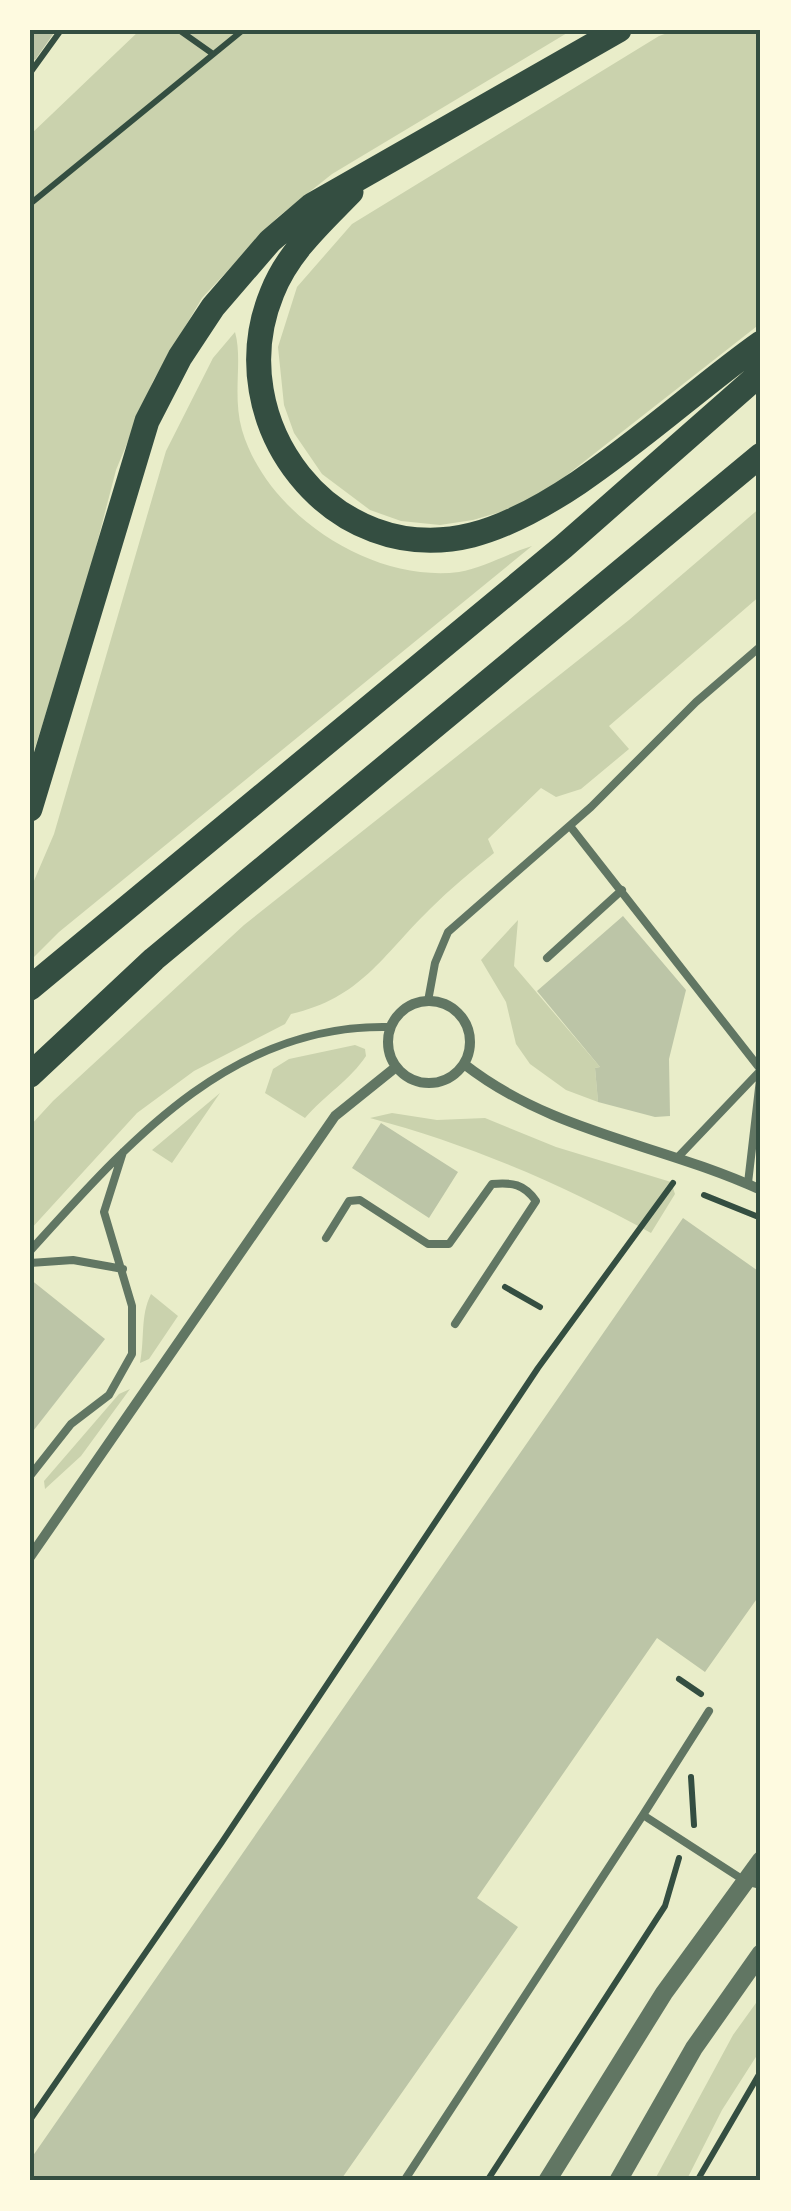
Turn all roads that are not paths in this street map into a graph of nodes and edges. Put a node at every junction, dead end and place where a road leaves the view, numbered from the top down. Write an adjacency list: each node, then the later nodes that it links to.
1 (619, 30): 2 (highway)
2 (368, 174): 3 (highway); 7 (highway)
3 (761, 342)
4 (761, 373): 11 (highway)
5 (761, 455): 17 (highway)
6 (761, 646): 8 (lane)
7 (30, 810)
8 (570, 826): 9 (lane); 12 (lane)
9 (622, 890): 10 (lane); 19 (lane)
10 (547, 958)
11 (30, 988)
12 (428, 1000): 13 (street); 14 (street)
13 (390, 1026): 15 (street); 18 (lane)
14 (464, 1064): 15 (street); 19 (street)
15 (396, 1067): 28 (street)
16 (761, 1071): 20 (lane)
17 (30, 1075)
18 (124, 1148): 23 (lane); 25 (lane)
19 (679, 1156): 20 (street)
20 (748, 1184): 21 (street)
21 (761, 1190)
22 (326, 1238): 26 (lane)
23 (30, 1251)
24 (30, 1263): 25 (lane)
25 (123, 1270): 27 (lane)
26 (455, 1324)
27 (30, 1476)
28 (30, 1557)
29 (709, 1711): 30 (lane)
30 (643, 1815): 32 (lane); 34 (lane)
31 (761, 1860): 32 (street)
32 (753, 1883): 35 (street)
33 (761, 1953): 36 (street)
34 (404, 2181)
35 (547, 2181)
36 (618, 2181)

